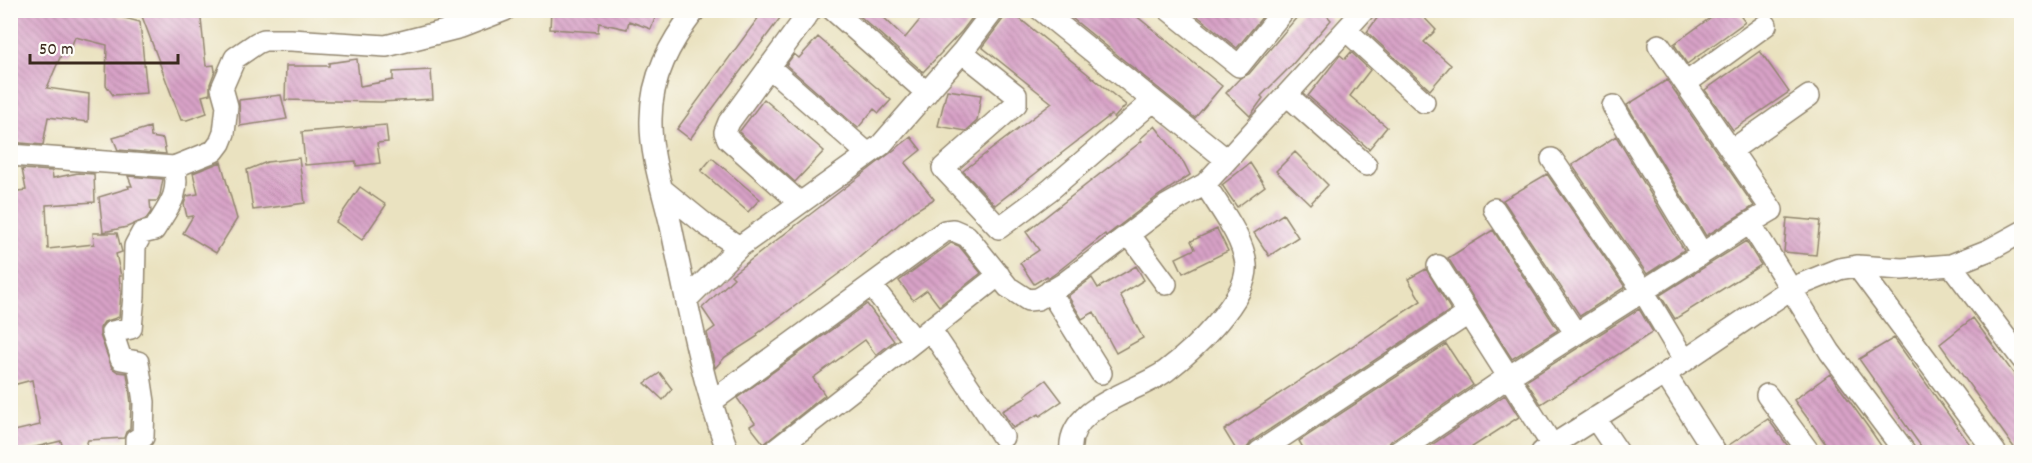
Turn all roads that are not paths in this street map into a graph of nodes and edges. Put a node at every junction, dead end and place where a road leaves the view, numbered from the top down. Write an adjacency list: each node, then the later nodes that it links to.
1 (505, 10): 28 (street)
2 (695, 10): 30 (street)
3 (811, 10): 14 (street)
4 (833, 10): 16 (street)
5 (994, 10): 13 (street)
6 (1041, 10): 19 (street)
7 (1169, 10): 8 (street)
8 (1284, 10)
9 (1364, 10): 11 (street)
10 (1766, 25): 15 (street)
11 (1346, 30): 17 (street); 20 (street)
12 (1659, 45): 15 (street)
13 (962, 52): 16 (street); 19 (street)
14 (769, 67): 23 (street); 31 (street)
15 (1686, 83): 22 (street)
16 (927, 93): 23 (street)
17 (1287, 95): 26 (street); 27 (street)
18 (1809, 96): 22 (street)
19 (1153, 101): 26 (street)
20 (1424, 102)
21 (1613, 106): 37 (street)
22 (1732, 150): 33 (street)
23 (868, 154): 31 (street)
24 (10, 155): 28 (street)
25 (1552, 159): 46 (street)
26 (1227, 160): 29 (street)
27 (1366, 165)
28 (174, 167): 61 (street)
29 (1205, 184): 35 (street); 64 (street)
30 (663, 190): 36 (street); 47 (street)
31 (800, 203): 36 (street)
32 (1494, 209): 49 (street)
33 (1750, 223): 37 (street); 44 (street)
34 (2022, 232): 38 (street)
35 (1129, 234): 42 (street); 45 (street)
36 (739, 248): 47 (street)
37 (1702, 254): 46 (street)
38 (1951, 265): 40 (street); 51 (street)
39 (1438, 266): 48 (street)
40 (1857, 266): 44 (street); 71 (street)
41 (999, 275): 43 (street); 45 (street); 50 (street)
42 (1166, 284)
43 (871, 285): 50 (street); 57 (street)
44 (1792, 288): 52 (street); 70 (street)
45 (1050, 291): 53 (street)
46 (1643, 291): 49 (street); 52 (street)
47 (687, 299): 57 (street)
48 (1468, 314): 55 (street); 65 (street)
49 (1576, 334): 55 (street)
50 (923, 335): 59 (street); 63 (street)
51 (2022, 359)
52 (1685, 360): 54 (street)
53 (1101, 373)
54 (1665, 374): 58 (street); 68 (street)
55 (1508, 377): 60 (street); 66 (street)
56 (1767, 396): 69 (street)
57 (711, 402): 62 (street)
58 (1595, 418): 60 (street); 67 (street)
59 (1003, 436)
60 (1547, 449)
61 (136, 453)
62 (728, 453)
63 (773, 453)
64 (1071, 453)
65 (1259, 453)
66 (1398, 453)
67 (1618, 453)
68 (1715, 453)
69 (1809, 453)
70 (1905, 453)
71 (1995, 453)

